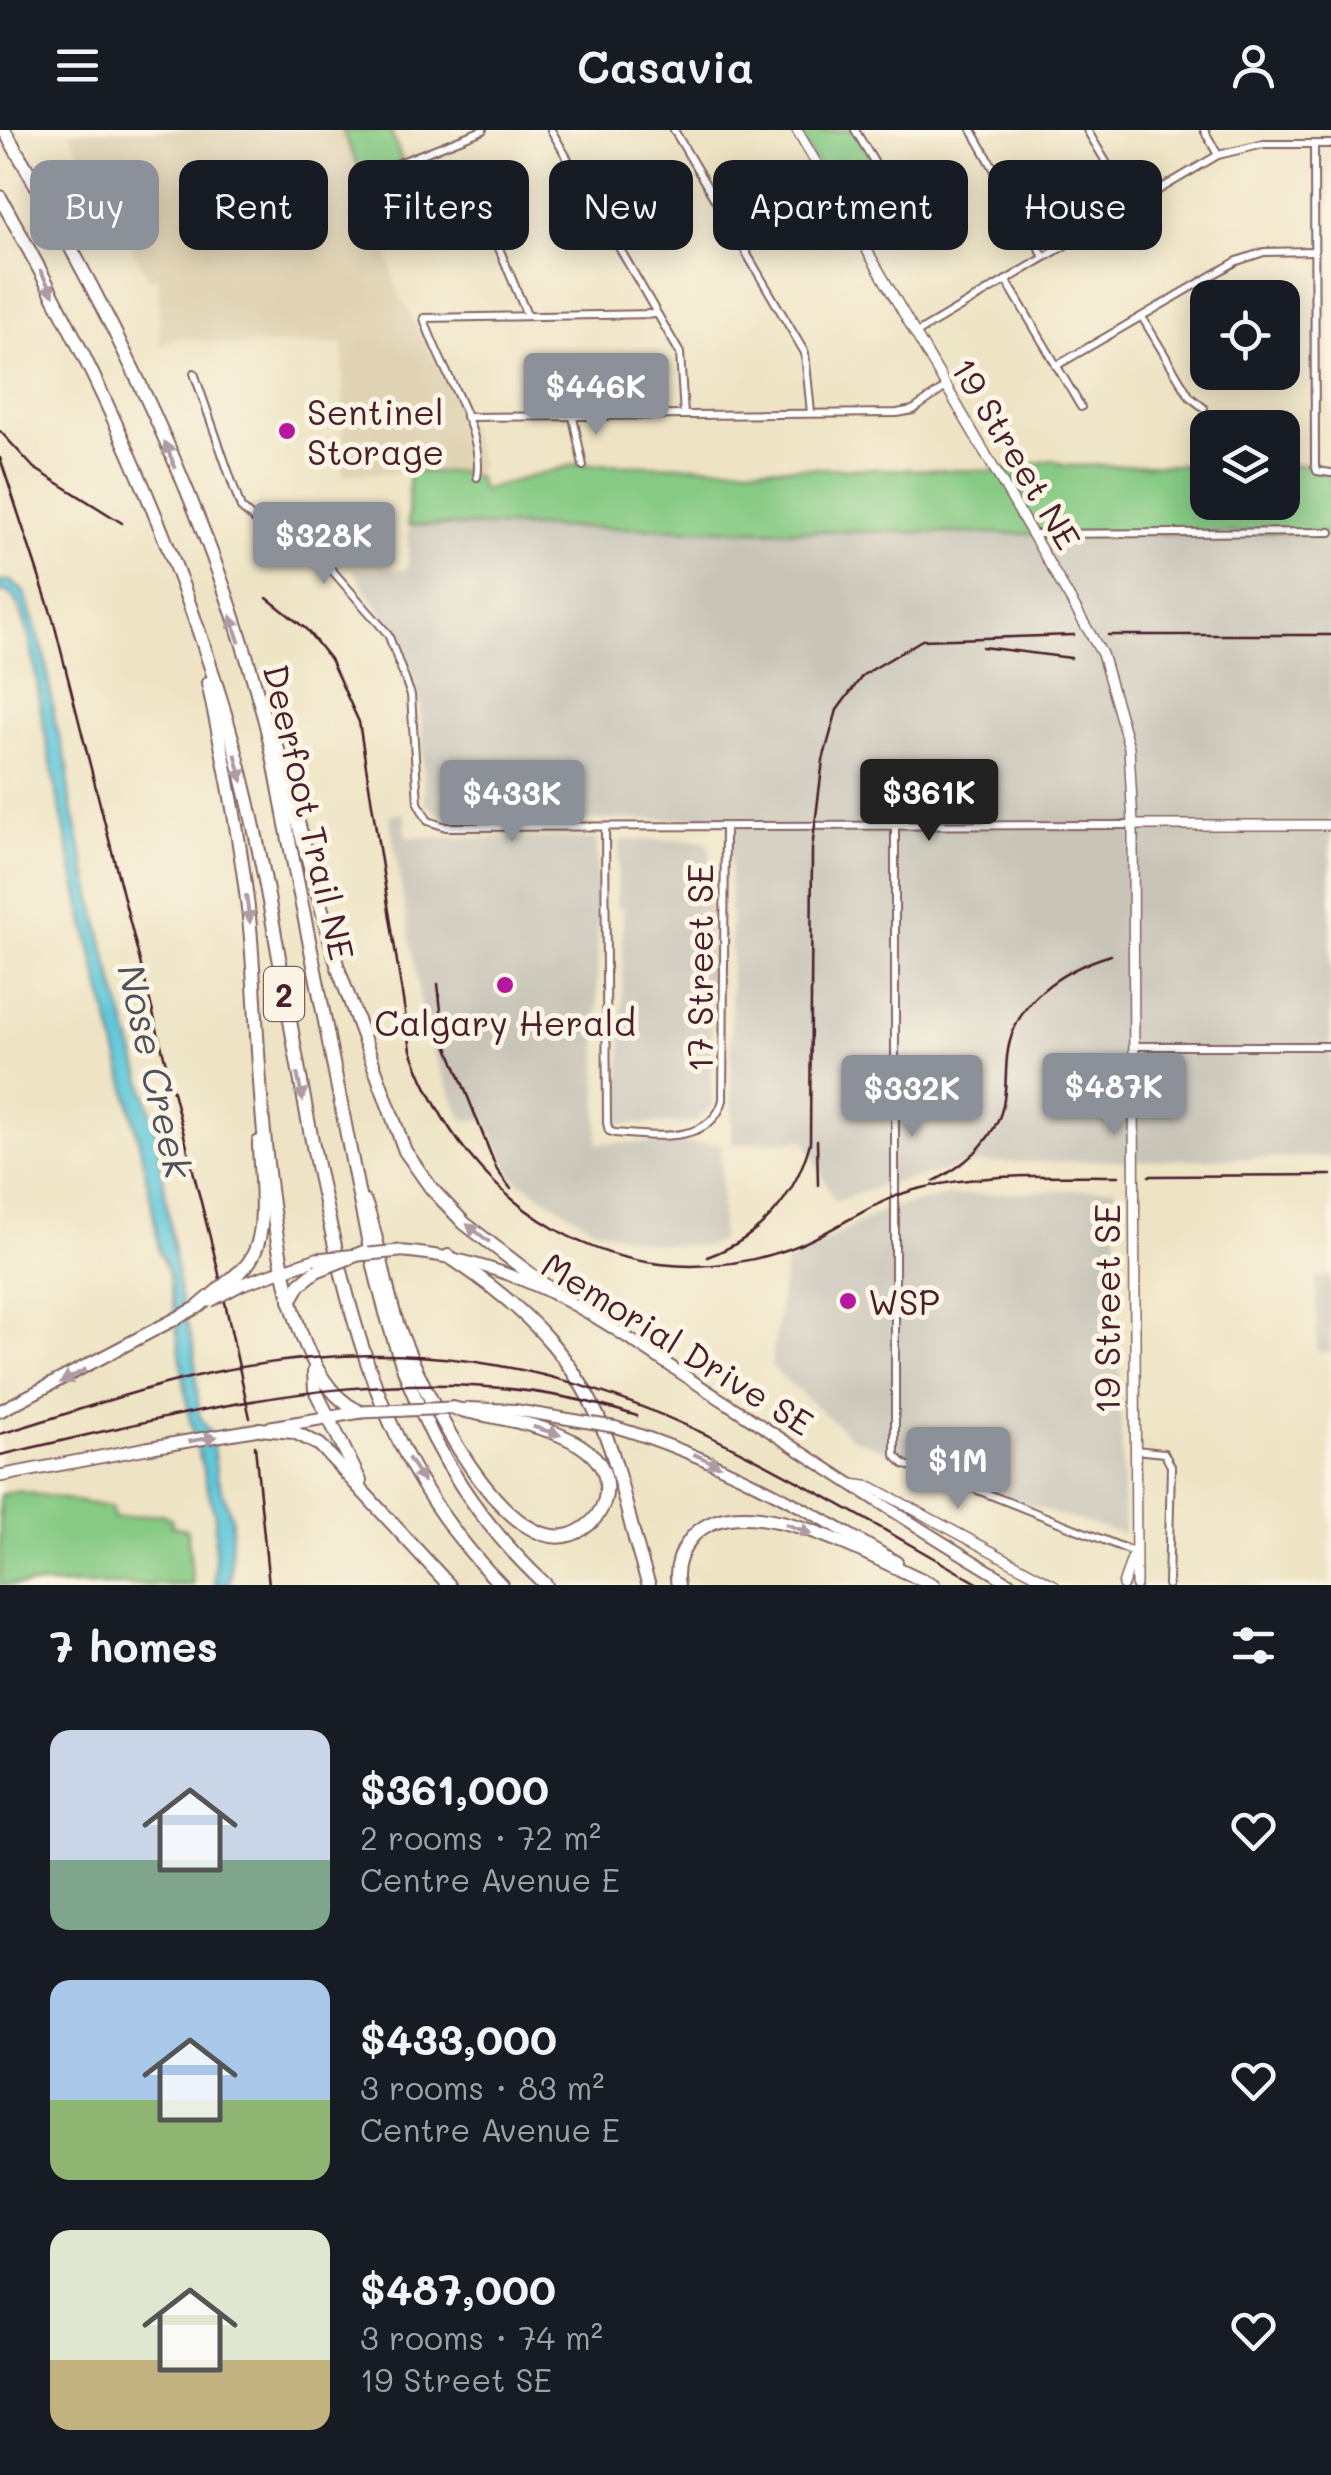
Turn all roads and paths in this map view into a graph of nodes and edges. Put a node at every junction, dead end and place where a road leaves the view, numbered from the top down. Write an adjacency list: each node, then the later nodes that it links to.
1 (4, 130): 44 (highway, Deerfoot Trail NE / 2, one-way to 1)
2 (483, 130): 13 (street)
3 (551, 130): 25 (street)
4 (674, 130): 34 (street)
5 (797, 130): 14 (street, 19 Street NE)
6 (855, 130): 15 (street)
7 (972, 130): 23 (street)
8 (1087, 130): 16 (street)
9 (1204, 130): 12 (street)
10 (1314, 144): 11 (street); 12 (street); 22 (street)
11 (1331, 144)
12 (1218, 155): 17 (street)
13 (406, 160)
14 (815, 160)
15 (873, 160)
16 (1105, 160)
17 (1162, 187)
18 (0, 197): 43 (highway, Deerfoot Trail NE / 2, one-way to 43)
19 (500, 250): 26 (street)
20 (867, 250): 28 (street, 19 Street NE)
21 (1057, 250): 23 (street)
22 (1313, 251): 27 (street); 39 (street)
23 (1044, 258): 24 (street)
24 (1006, 280): 28 (street); 29 (street)
25 (656, 314): 26 (street); 35 (street)
26 (527, 315): 36 (street)
27 (1142, 316): 29 (street); 33 (street)
28 (915, 334): 31 (street, 19 Street NE)
29 (1056, 366): 32 (street)
30 (194, 373): 47 (street)
31 (946, 387): 34 (street); 42 (street, 19 Street NE)
32 (1081, 406)
33 (1204, 408)
34 (812, 413): 35 (street)
35 (684, 415): 37 (street)
36 (466, 417): 37 (street); 40 (street)
37 (573, 418): 38 (street)
38 (584, 466)
39 (1331, 473)
40 (477, 477)
41 (1331, 532): 42 (street)
42 (1034, 534): 45 (street, 19 Street NE)
43 (191, 607): 50 (highway, one-way to 50); 75 (highway, Deerfoot Trail NE / 2, one-way to 75)
44 (263, 713): 53 (highway, Deerfoot Trail NE / 2); 60 (highway, one-way to 44)
45 (1133, 824): 46 (street); 48 (street); 51 (street, 19 Street SE)
46 (1331, 825)
47 (605, 826): 49 (street); 49 (street, 17 Street SE)
48 (895, 826): 49 (street); 73 (street)
49 (724, 827)
50 (258, 1024): 58 (highway); 59 (highway)
51 (1134, 1046): 52 (street); 69 (street, 19 Street SE)
52 (1331, 1046)
53 (356, 1178): 64 (highway, one-way to 53); 76 (highway, Deerfoot Trail NE / 2)
54 (400, 1251): 55 (highway, Memorial Drive SE, bridge); 56 (main road, Memorial Drive SE)
55 (364, 1252): 57 (highway, bridge)
56 (448, 1256): 60 (main road, Memorial Drive SE); 77 (highway)
57 (316, 1265): 58 (highway); 61 (highway)
58 (282, 1269): 59 (highway); 61 (highway)
59 (240, 1279): 62 (highway, bridge)
60 (555, 1293): 71 (main road, Memorial Drive SE)
61 (290, 1301): 63 (highway)
62 (198, 1307): 65 (highway, one-way to 65)
63 (314, 1364): 66 (highway); 67 (highway)
64 (452, 1408): 66 (highway, bridge); 79 (main road, one-way to 79, bridge)
65 (0, 1411)
66 (360, 1412): 67 (highway)
67 (327, 1417): 68 (highway); 72 (highway)
68 (259, 1429): 70 (highway, one-way to 68, bridge); 72 (highway)
69 (1134, 1450): 73 (street, 19 Street SE); 84 (street)
70 (0, 1476)
71 (850, 1484): 80 (main road, Memorial Drive SE); 81 (street)
72 (370, 1497): 74 (highway)
73 (1134, 1552): 82 (street); 83 (street)
74 (449, 1585)
75 (501, 1585)
76 (546, 1585)
77 (649, 1585)
78 (678, 1585): 79 (highway, one-way to 79)
79 (934, 1585)
80 (1013, 1585)
81 (1054, 1585)
82 (1123, 1585)
83 (1136, 1585)
84 (1168, 1585)

